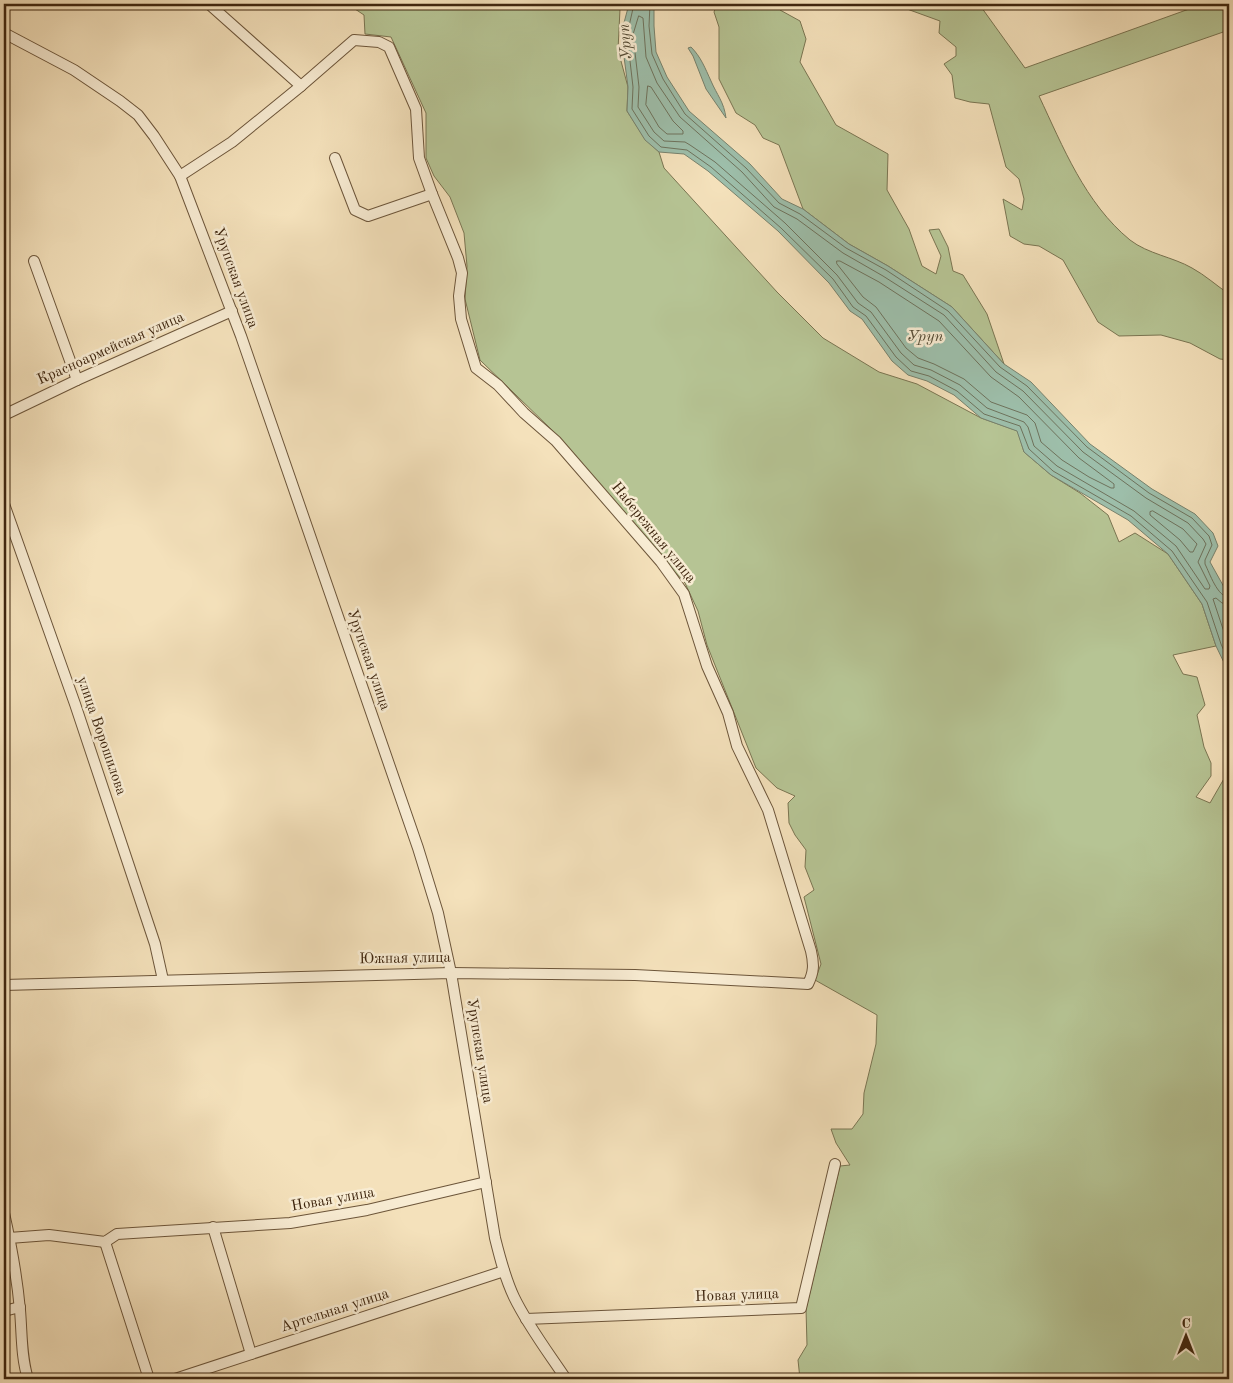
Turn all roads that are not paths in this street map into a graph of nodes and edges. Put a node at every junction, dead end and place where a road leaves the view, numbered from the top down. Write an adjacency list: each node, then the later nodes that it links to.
1 (209, 4): 3 (street)
2 (4, 32): 5 (street, Урупская улица)
3 (301, 86): 5 (street); 6 (street, Набережная улица)
4 (336, 158): 6 (street)
5 (180, 176): 8 (street, Урупская улица)
6 (432, 194): 14 (street, Набережная улица)
7 (34, 261): 9 (street)
8 (232, 311): 9 (street, Красноармейская улица); 12 (street, Урупская улица)
9 (77, 380): 10 (street, Красноармейская улица)
10 (4, 414)
11 (4, 504): 13 (street, улица Ворошилова)
12 (451, 973): 13 (street, Южная улица); 14 (street, Южная улица); 17 (street, Урупская улица)
13 (163, 980): 15 (street, Южная улица)
14 (808, 984)
15 (4, 985)
16 (835, 1164): 25 (street, Новая улица)
17 (486, 1182): 19 (street, Новая улица); 22 (street, Урупская улица)
18 (4, 1213): 20 (street)
19 (213, 1227): 21 (street, Новая улица); 26 (street)
20 (10, 1238): 21 (street, Новая улица); 23 (street)
21 (105, 1242): 28 (street)
22 (504, 1271): 25 (street, Урупская улица); 26 (street, Артельная улица)
23 (20, 1307): 24 (street); 27 (street)
24 (4, 1310)
25 (526, 1319): 30 (street, Урупская улица)
26 (251, 1354): 29 (street, Артельная улица)
27 (28, 1379)
28 (149, 1379)
29 (175, 1379)
30 (566, 1379)

